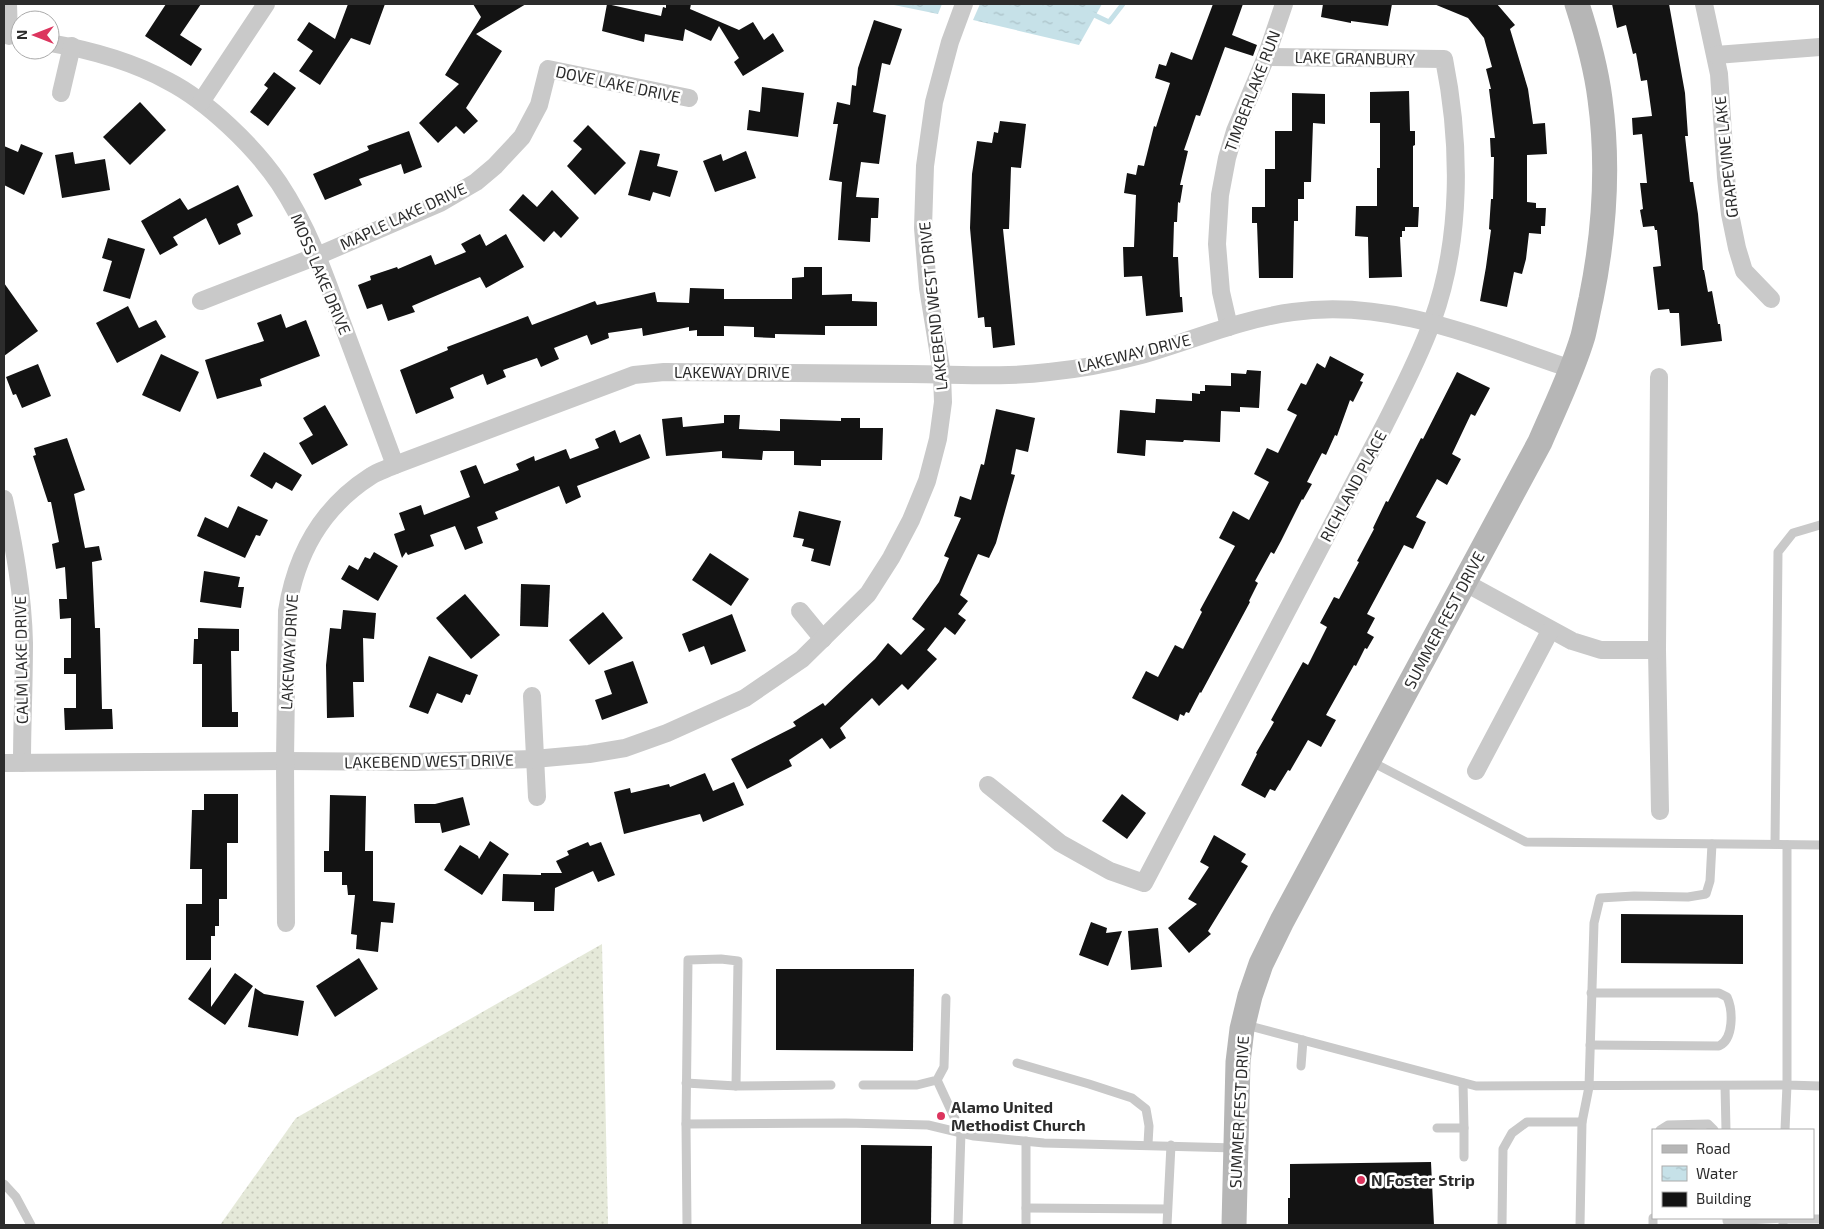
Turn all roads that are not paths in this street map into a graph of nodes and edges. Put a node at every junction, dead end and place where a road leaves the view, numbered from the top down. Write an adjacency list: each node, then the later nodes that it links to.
1 (8, 4): 7 (street)
2 (266, 4): 17 (street)
3 (964, 4): 24 (street, LAKEBEND WEST DRIVE)
4 (1284, 4): 12 (street, TIMBERLAKE RUN)
5 (1577, 4): 23 (street, SUMMER FEST DRIVE)
6 (1704, 4): 11 (street, GRAPEVINE LAKE)
7 (10, 26)
8 (60, 44): 9 (street, MOSS LAKE DRIVE)
9 (72, 46): 15 (street); 17 (street, MOSS LAKE DRIVE)
10 (1820, 48): 11 (street)
11 (1716, 55): 19 (street, GRAPEVINE LAKE)
12 (1266, 57): 13 (street, LAKE GRANBURY); 22 (street, TIMBERLAKE RUN)
13 (1444, 59): 21 (street, RICHLAND PLACE)
14 (548, 69): 16 (street, DOVE LAKE DRIVE); 18 (street, MAPLE LAKE DRIVE)
15 (61, 93)
16 (688, 98)
17 (201, 102): 18 (street, MOSS LAKE DRIVE)
18 (317, 256): 20 (street, MAPLE LAKE DRIVE); 26 (street, MOSS LAKE DRIVE)
19 (1771, 299)
20 (201, 301)
21 (1432, 322): 22 (street, LAKEWAY DRIVE); 23 (street, LAKEWAY DRIVE); 41 (street, RICHLAND PLACE)
22 (1229, 327): 24 (street, LAKEWAY DRIVE)
23 (1572, 369): 29 (street, SUMMER FEST DRIVE)
24 (942, 374): 26 (street, LAKEWAY DRIVE); 32 (street, LAKEBEND WEST DRIVE)
25 (1659, 377): 33 (street)
26 (395, 465): 37 (street, LAKEWAY DRIVE)
27 (4, 499): 39 (street, CALM LAKE DRIVE)
28 (1820, 525): 45 (lane)
29 (1464, 582): 31 (street); 36 (street, SUMMER FEST DRIVE)
30 (800, 611): 32 (street)
31 (1550, 631): 33 (street); 40 (street)
32 (824, 639): 35 (street, LAKEBEND WEST DRIVE)
33 (1657, 650): 43 (street)
34 (532, 696): 35 (street)
35 (534, 759): 37 (street, LAKEBEND WEST DRIVE); 42 (street)
36 (1369, 760): 44 (lane); 51 (street, SUMMER FEST DRIVE)
37 (285, 761): 39 (street, LAKEBEND WEST DRIVE); 48 (street, LAKEWAY DRIVE)
38 (4, 763): 39 (street, LAKEBEND WEST DRIVE)
39 (22, 763)
40 (1476, 771)
41 (988, 785)
42 (537, 797)
43 (1660, 811)
44 (1712, 844): 45 (lane); 49 (lane)
45 (1775, 844): 46 (lane)
46 (1787, 845): 47 (lane); 61 (lane)
47 (1820, 845)
48 (286, 923)
49 (1591, 993): 53 (lane); 53 (lane)
50 (946, 998): 56 (lane)
51 (1243, 1024): 52 (lane); 78 (street, SUMMER FEST DRIVE)
52 (1303, 1040): 55 (lane); 57 (lane)
53 (1590, 1045): 65 (lane)
54 (1017, 1063): 76 (lane)
55 (1301, 1066)
56 (936, 1080): 60 (lane); 74 (lane)
57 (1463, 1083): 65 (lane); 69 (lane)
58 (686, 1084): 62 (lane); 62 (lane); 67 (lane)
59 (830, 1085): 62 (lane)
60 (863, 1085)
61 (1787, 1085): 63 (lane); 64 (lane); 73 (lane)
62 (736, 1086)
63 (1725, 1086): 65 (lane); 72 (lane)
64 (1820, 1086)
65 (1589, 1087): 66 (lane)
66 (1582, 1122): 92 (lane); 93 (lane)
67 (686, 1124): 74 (lane); 87 (lane)
68 (1437, 1128): 69 (lane)
69 (1464, 1128): 79 (lane)
70 (1662, 1129): 71 (lane)
71 (1713, 1129)
72 (1726, 1129)
73 (1785, 1129)
74 (961, 1132): 75 (lane); 88 (lane)
75 (1026, 1141): 76 (lane); 81 (lane)
76 (1148, 1144): 77 (lane)
77 (1171, 1145): 78 (lane); 82 (lane)
78 (1236, 1148): 91 (street, SUMMER FEST DRIVE)
79 (1464, 1156)
80 (4, 1184): 86 (lane)
81 (1026, 1208): 82 (lane); 89 (lane)
82 (1167, 1208): 90 (lane)
83 (1820, 1219): 84 (lane)
84 (1783, 1220): 85 (lane)
85 (1727, 1221)
86 (32, 1225)
87 (687, 1225)
88 (958, 1225)
89 (1026, 1225)
90 (1167, 1225)
91 (1234, 1225)
92 (1502, 1225)
93 (1580, 1225)

